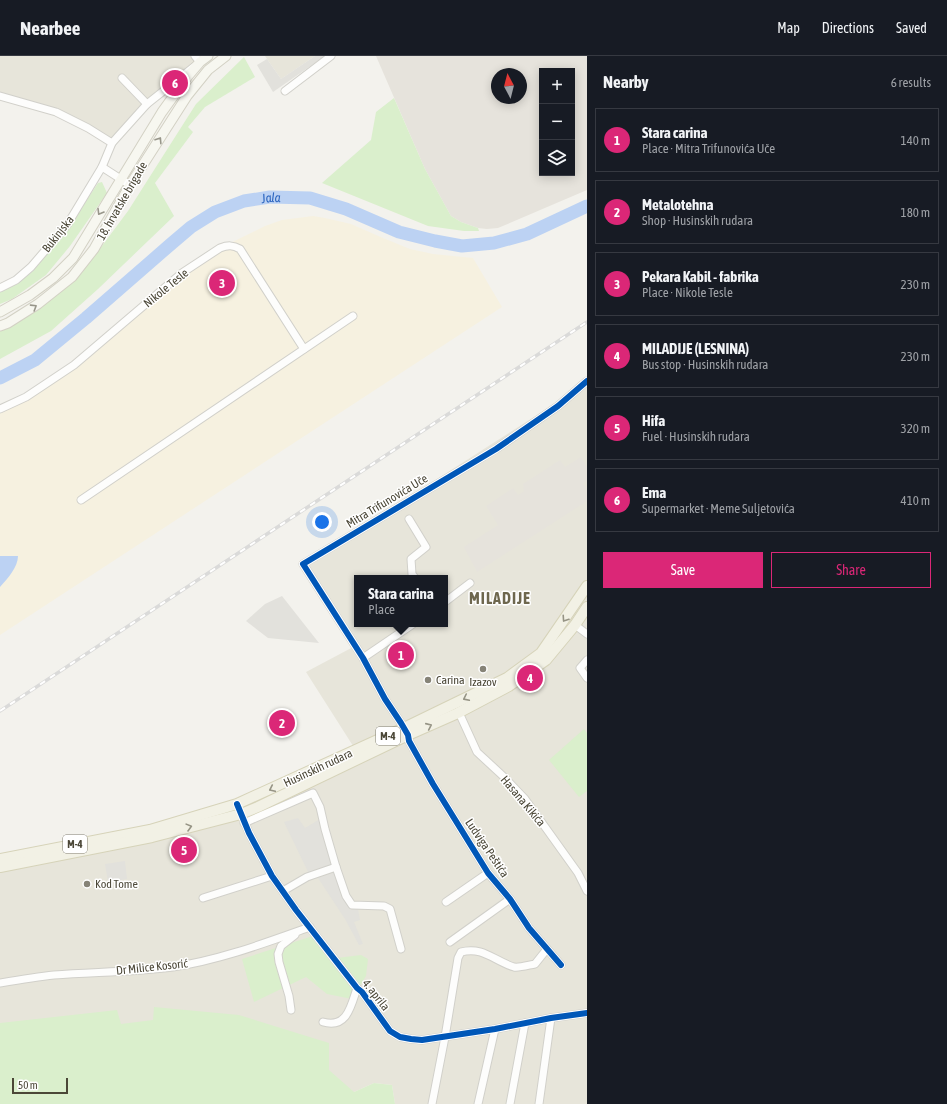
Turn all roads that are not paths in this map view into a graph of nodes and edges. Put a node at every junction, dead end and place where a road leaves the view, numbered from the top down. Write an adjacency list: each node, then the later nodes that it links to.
1 (208, 56): 4 (main road, 18. hrvatske brigade)
2 (226, 56): 12 (main road, 18. hrvatske brigade, one-way to 2)
3 (331, 56): 6 (street)
4 (198, 59): 8 (street, Bukinjska); 11 (main road, 18. hrvatske brigade)
5 (122, 78): 8 (street)
6 (285, 91)
7 (0, 96): 9 (street)
8 (147, 104): 9 (street, Bukinjska)
9 (112, 143): 10 (street, Bukinjska)
10 (102, 167): 11 (street); 13 (street, Bukinjska)
11 (120, 179): 12 (street); 14 (main road, 18. hrvatske brigade, one-way to 14)
12 (130, 185): 16 (main road, 18. hrvatske brigade, one-way to 12)
13 (0, 288)
14 (0, 312)
15 (353, 316): 17 (street)
16 (0, 326)
17 (304, 349): 19 (street, Nikole Tesle); 20 (street)
18 (587, 381): 30 (street, Mitra Trifunovića Uče)
19 (0, 409)
20 (81, 500)
21 (409, 519): 22 (street)
22 (411, 575)
23 (470, 583): 25 (street)
24 (587, 586): 34 (main road, Husinskih rudara / M-4, one-way to 34)
25 (448, 600)
26 (587, 606): 27 (main road, Husinskih rudara / M-4)
27 (575, 625): 29 (street); 33 (main road, Husinskih rudara / M-4)
28 (409, 627): 30 (street)
29 (587, 634)
30 (363, 658): 34 (street, Mitra Trifunovića Uče)
31 (587, 660): 32 (street)
32 (587, 678)
33 (458, 713): 34 (main road, Husinskih rudara / M-4, one-way to 33); 43 (street, Hasana Kikića)
34 (406, 732): 35 (main road, Husinskih rudara / M-4, one-way to 35); 36 (main road, Husinskih rudara / M-4); 40 (street, Ludviga Peštića)
35 (237, 804): 36 (street, 4. aprila); 37 (main road, Husinskih rudara / M-4)
36 (243, 818): 38 (main road, Husinskih rudara / M-4, one-way to 36); 39 (street, Husinskih rudara); 41 (street, 4. aprila)
37 (0, 859)
38 (0, 867)
39 (336, 867): 42 (street); 50 (street, Husinskih rudara)
40 (488, 874): 45 (street, Ludviga Peštića); 46 (street, Ludviga Peštića)
41 (272, 876): 42 (street, 4. aprila); 44 (street)
42 (283, 891): 47 (street, 4. aprila)
43 (587, 891)
44 (203, 898)
45 (510, 899): 49 (street); 51 (street, Ludviga Peštića)
46 (446, 902)
47 (310, 927): 48 (street, Dr Milice Kosorić); 54 (street, 4. aprila)
48 (299, 931): 53 (street, Dr Milice Kosorić); 55 (street, Dr Milice Kosorić)
49 (450, 942)
50 (401, 949)
51 (547, 949): 52 (street, Ludviga Peštića); 61 (street)
52 (561, 965)
53 (0, 983)
54 (357, 988): 58 (street, 4. aprila); 61 (street, 4. aprila)
55 (291, 1010)
56 (587, 1013): 57 (street, 4. aprila)
57 (551, 1018): 59 (street, 4. aprila); 65 (street)
58 (323, 1022)
59 (525, 1023): 60 (street, 4. aprila); 64 (street)
60 (495, 1029): 61 (street, 4. aprila); 63 (street)
61 (445, 1037): 62 (street)
62 (432, 1104)
63 (478, 1104)
64 (510, 1104)
65 (539, 1104)

